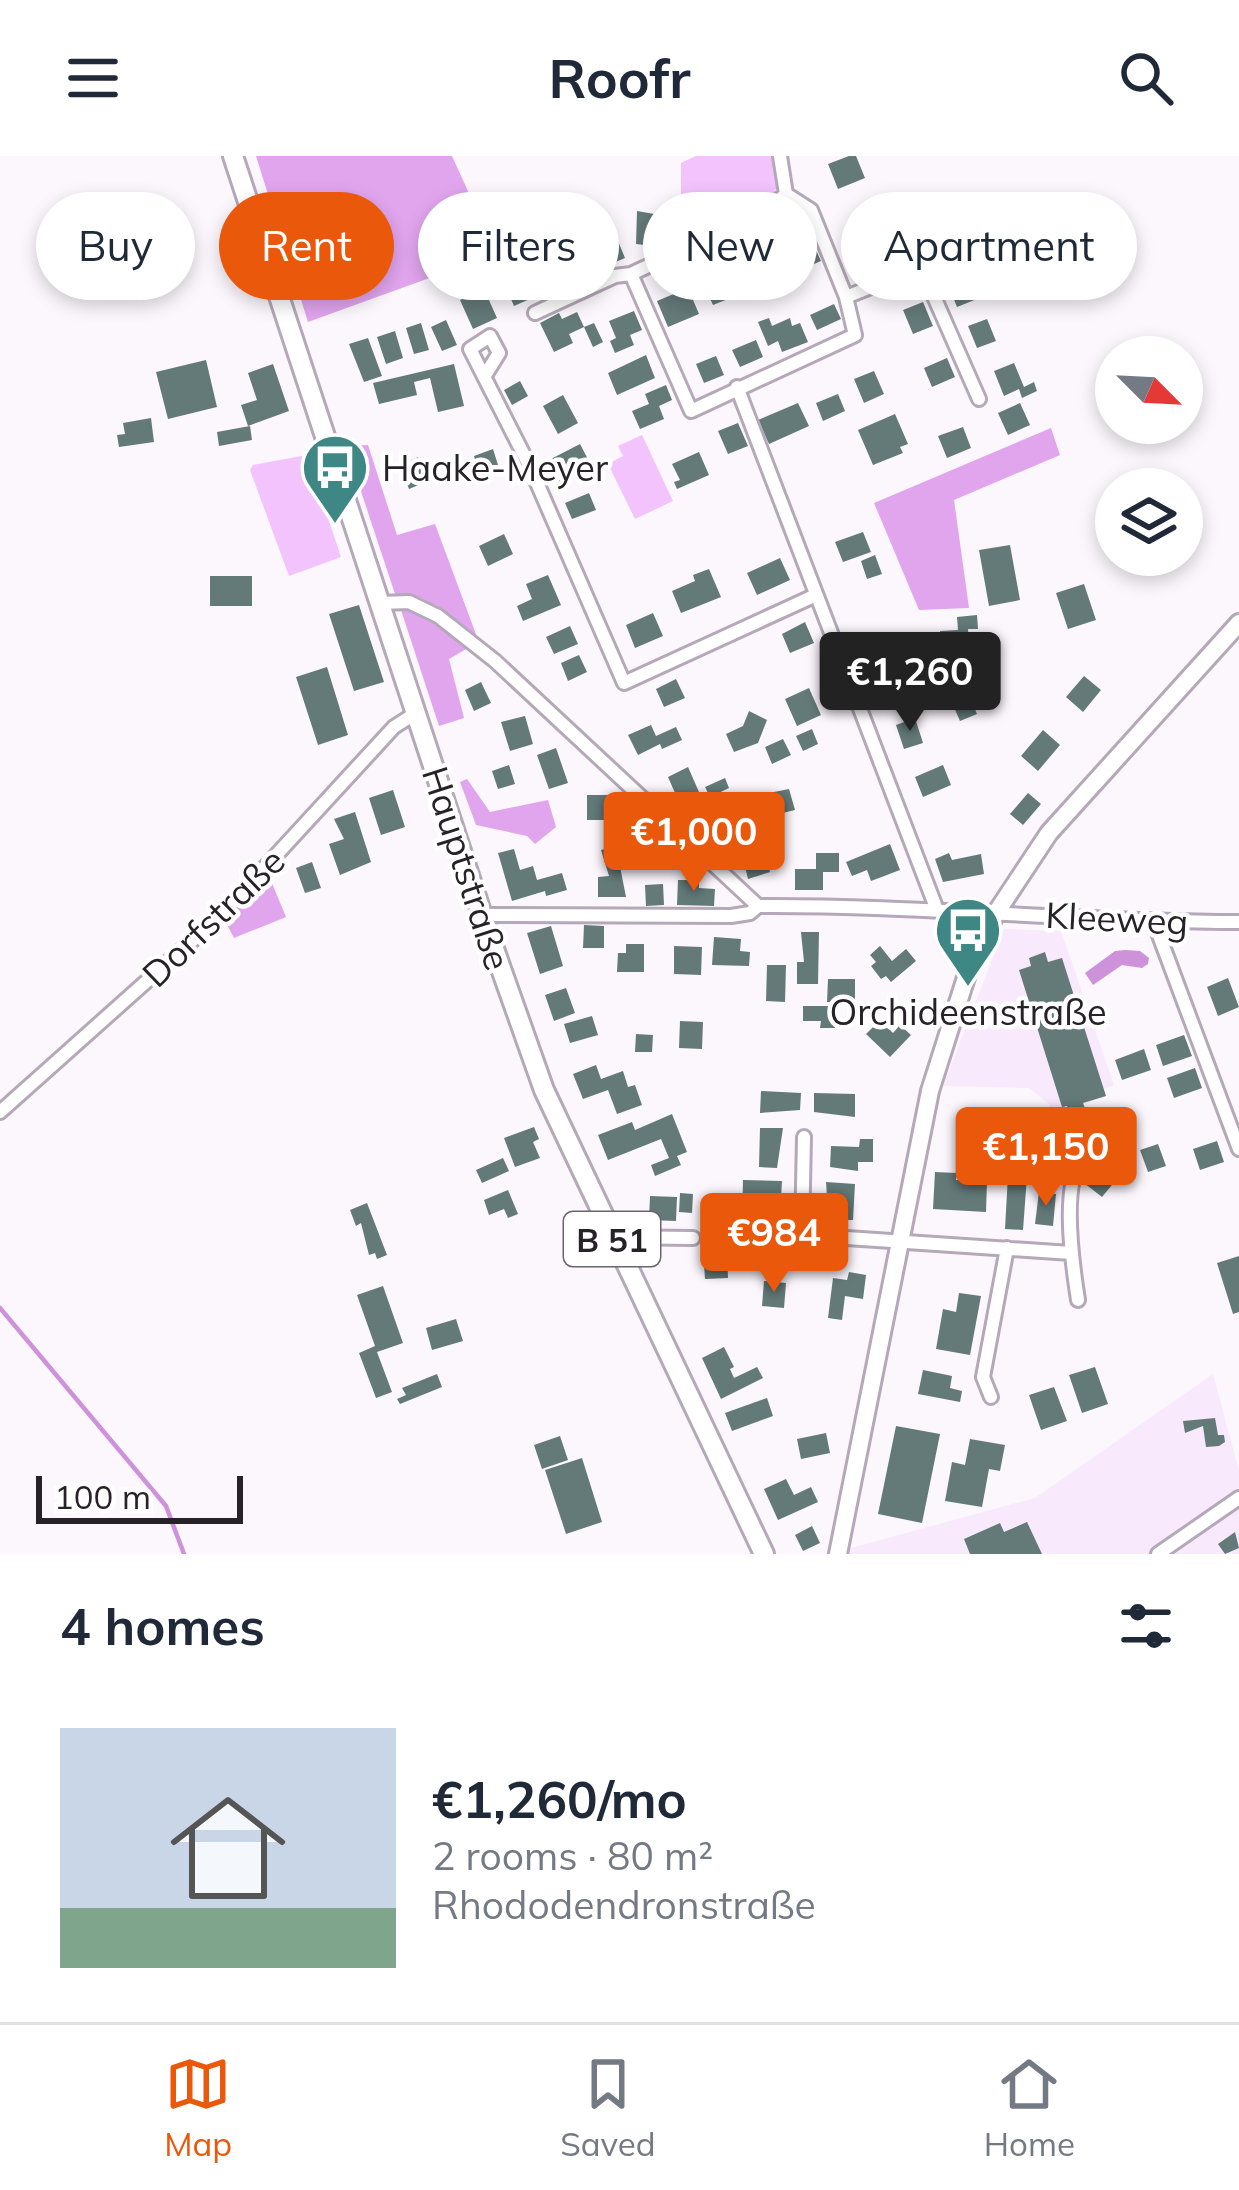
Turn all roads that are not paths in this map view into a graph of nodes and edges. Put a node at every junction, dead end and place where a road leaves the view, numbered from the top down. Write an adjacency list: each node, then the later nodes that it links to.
1 (233, 156): 15 (main road, Hauptstraße / B 51)
2 (780, 156): 3 (street)
3 (786, 192)
4 (817, 225): 7 (street)
5 (643, 268): 6 (street)
6 (631, 274): 10 (street); 12 (street)
7 (841, 285)
8 (847, 300): 12 (street)
9 (936, 300): 13 (street)
10 (535, 313)
11 (484, 377): 14 (street)
12 (737, 388): 14 (street)
13 (979, 398)
14 (816, 595): 19 (street)
15 (380, 603): 17 (main road, Hauptstraße / B 51); 18 (street)
16 (1239, 623): 20 (street)
17 (416, 713): 21 (main road, Hauptstraße / B 51); 24 (street, Dorfstraße)
18 (758, 906): 19 (street); 21 (street)
19 (938, 910): 20 (street)
20 (996, 913): 22 (street, Kleeweg); 30 (street)
21 (482, 915): 28 (main road, Hauptstraße / B 51)
22 (1154, 922): 23 (street, Kleeweg); 27 (street)
23 (1239, 922)
24 (0, 1112)
25 (1113, 1134): 32 (street)
26 (804, 1137): 30 (street)
27 (1239, 1149)
28 (610, 1237): 29 (street); 36 (main road, Hauptstraße / B 51)
29 (693, 1238)
30 (899, 1239): 31 (street); 37 (street)
31 (1006, 1248): 32 (street); 34 (street)
32 (1071, 1253): 33 (street)
33 (1078, 1300)
34 (991, 1397)
35 (1239, 1498): 38 (street)
36 (764, 1554)
37 (838, 1554)
38 (1158, 1554)

